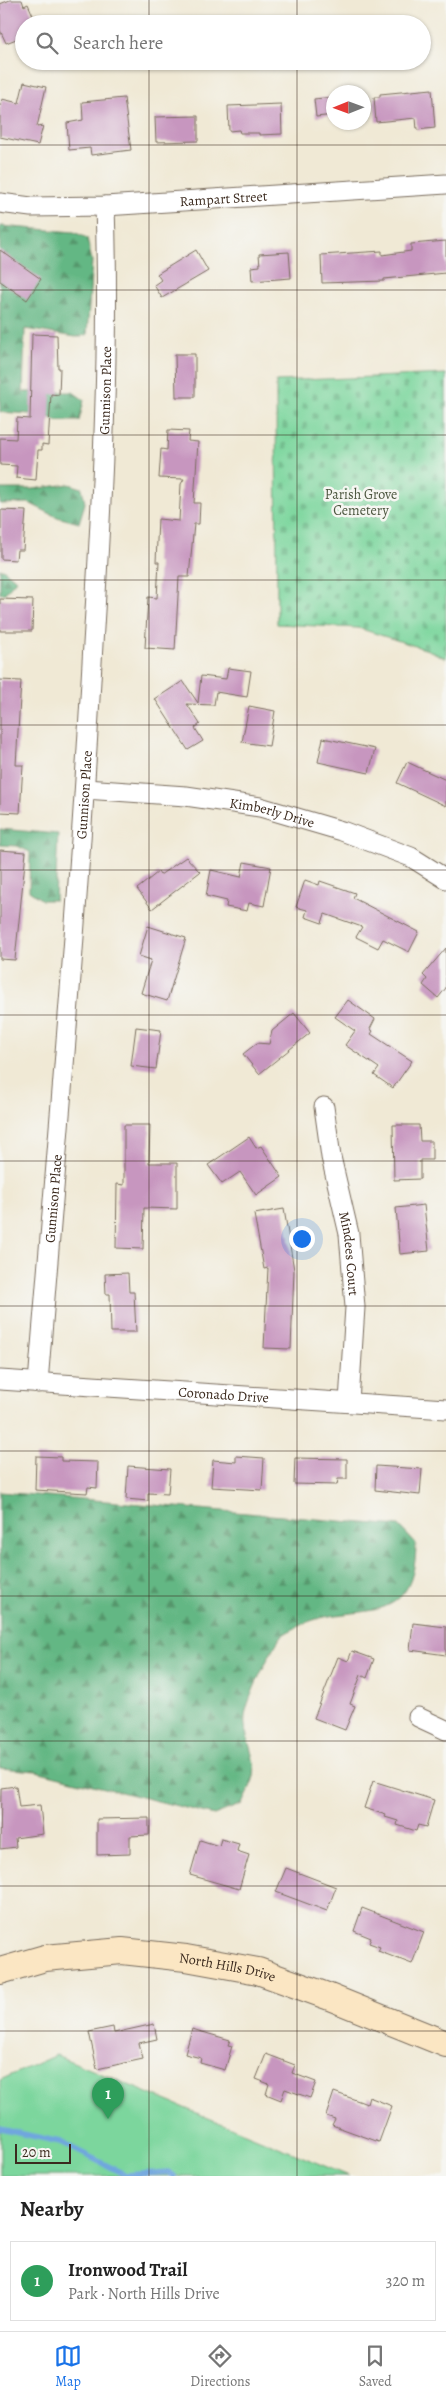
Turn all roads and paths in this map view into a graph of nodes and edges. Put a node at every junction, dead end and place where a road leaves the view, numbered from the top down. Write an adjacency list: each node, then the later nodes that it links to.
1 (446, 184): 3 (street, Rampart Street)
2 (0, 203): 3 (street, Rampart Street)
3 (105, 206): 4 (street, Gunnison Place)
4 (85, 789): 5 (street, Kimberly Drive); 8 (street, Gunnison Place)
5 (446, 879)
6 (324, 1107): 9 (street, Mindees Court)
7 (0, 1380): 8 (street, Coronado Drive)
8 (38, 1383): 9 (street, Coronado Drive)
9 (349, 1402): 10 (street, Coronado Drive)
10 (446, 1408)
11 (418, 1717): 12 (street)
12 (446, 1730)
13 (0, 1971): 14 (main road, North Hills Drive)
14 (446, 2044)

